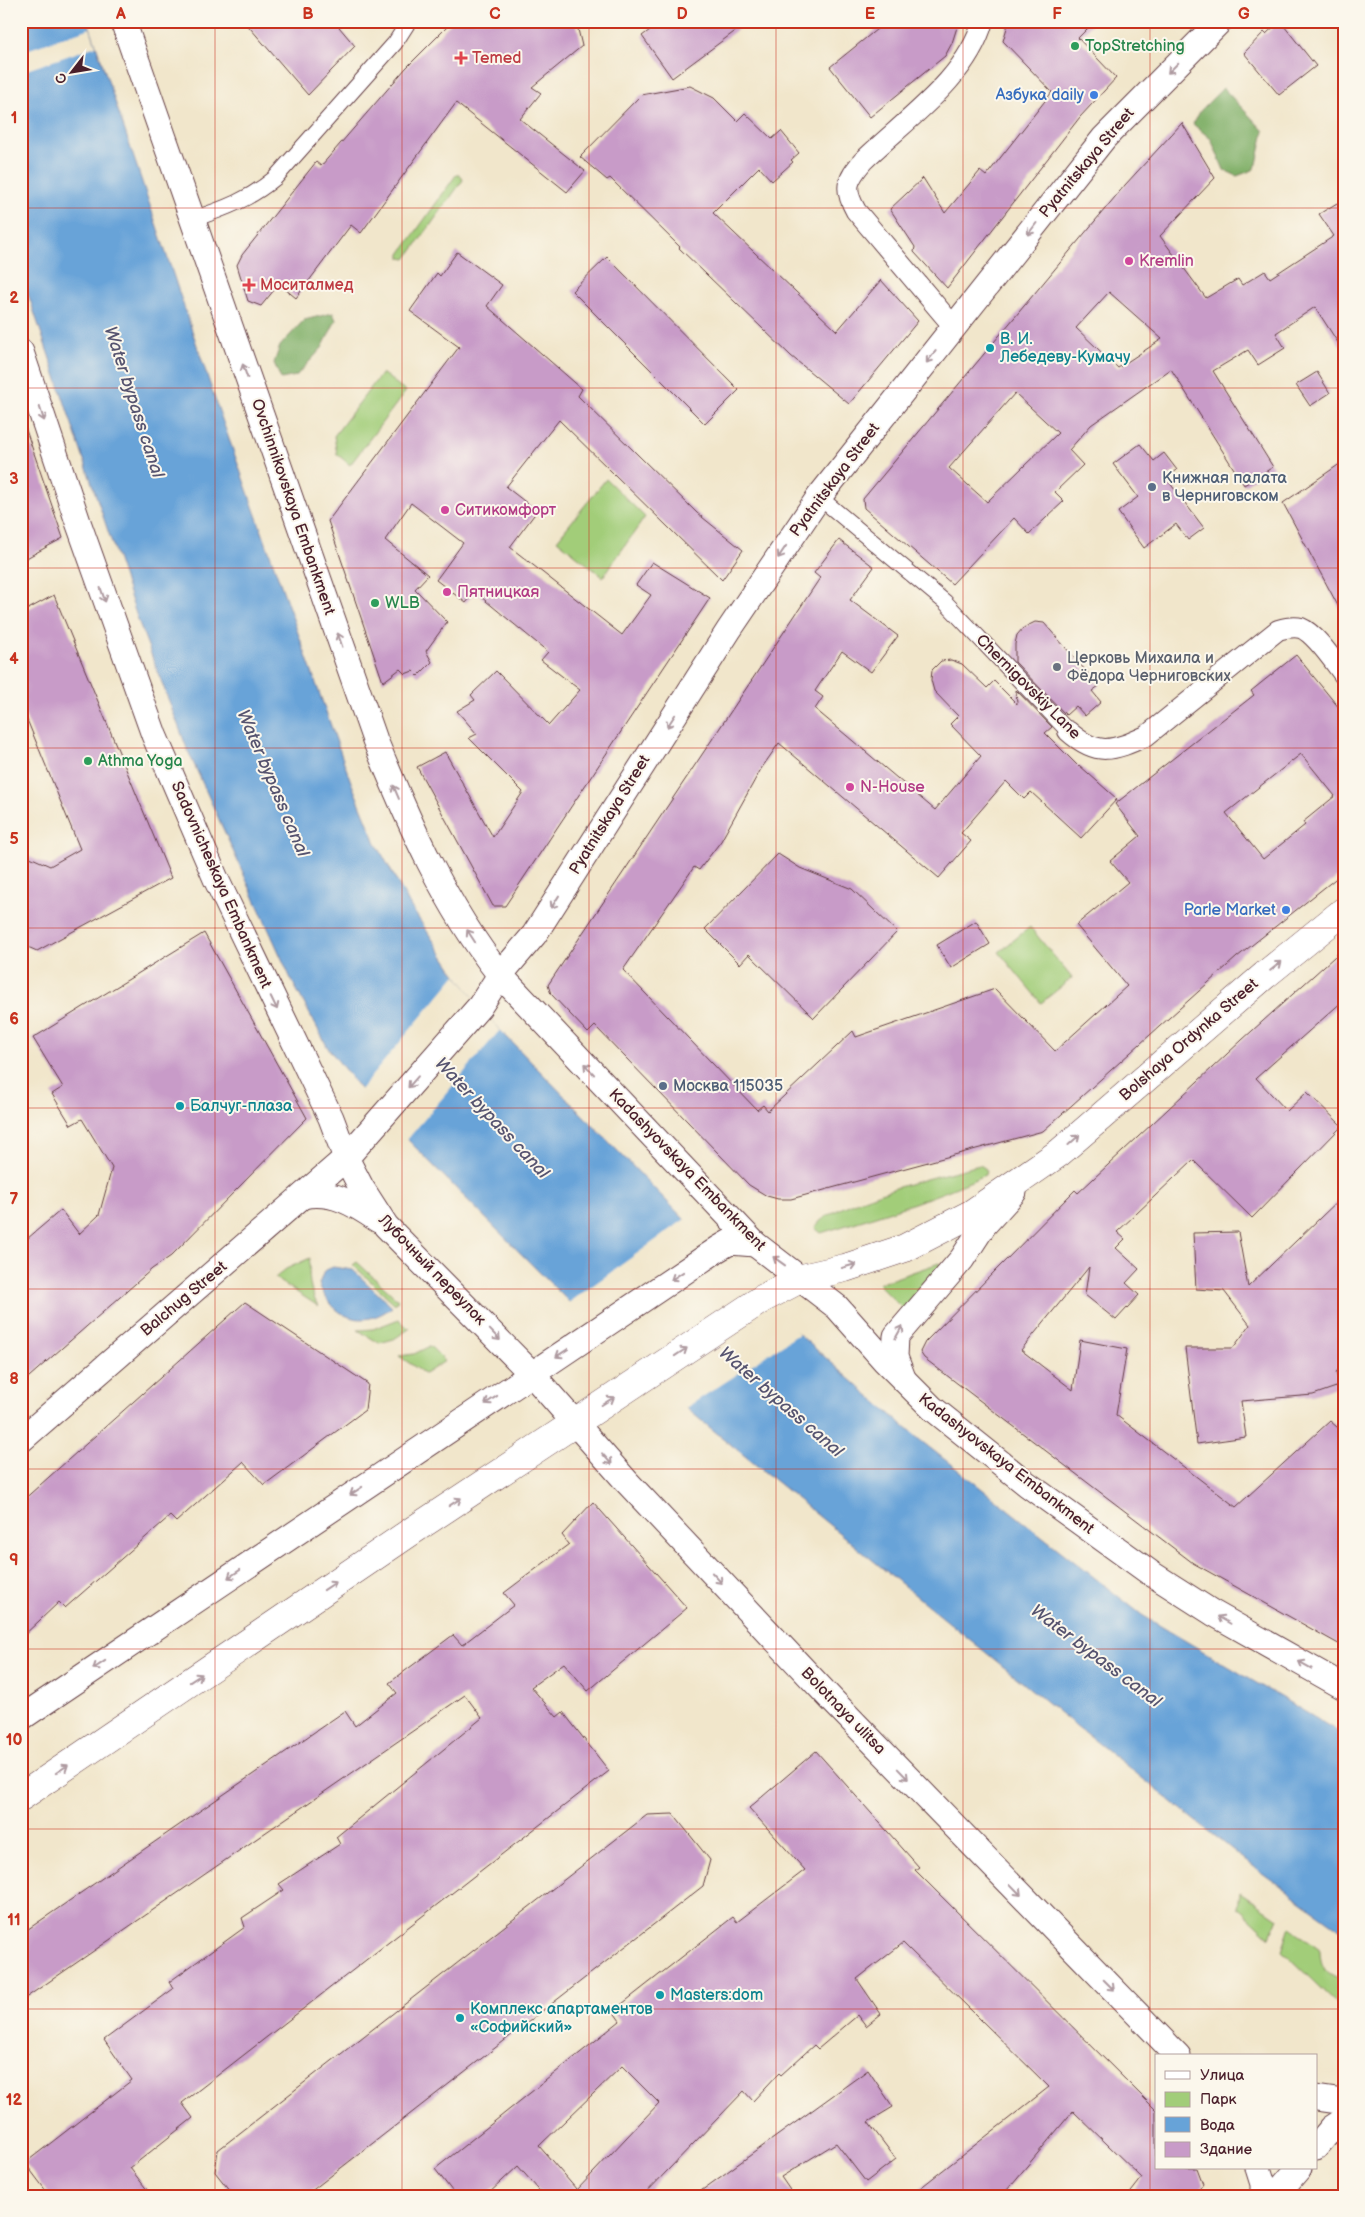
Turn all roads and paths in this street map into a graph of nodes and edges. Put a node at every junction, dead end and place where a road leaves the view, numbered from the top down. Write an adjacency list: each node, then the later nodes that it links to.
1 (123, 21): 5 (street, Ovchinnikovskaya Embankment)
2 (409, 21): 5 (street)
3 (983, 21): 6 (street)
4 (1220, 21): 6 (street, Pyatnitskaya Street, one-way to 6)
5 (193, 219): 12 (street, Ovchinnikovskaya Embankment, one-way to 5)
6 (954, 328): 8 (street, Pyatnitskaya Street, one-way to 8)
7 (21, 352): 14 (street, Sadovnicheskaya Embankment, one-way to 14)
8 (819, 497): 10 (street, Chernigovskiy Lane); 12 (street, Pyatnitskaya Street, one-way to 12)
9 (1344, 675): 10 (street, Chernigovskiy Lane)
10 (1068, 731)
11 (1344, 911): 15 (main road, Bolshaya Ordynka Street, one-way to 11)
12 (500, 975): 13 (street, Pyatnitskaya Street, one-way to 13); 18 (street, Kadashyovskaya Embankment, one-way to 12)
13 (380, 1120): 14 (street, Balchug Street)
14 (346, 1158): 16 (street, Balchug Street); 17 (street, Лубочный переулок)
15 (1036, 1171): 19 (main road, Bolshaya Ordynka Street, one-way to 15); 21 (street, Bolshaya Ordynka Street, one-way to 15)
16 (303, 1196): 17 (street); 23 (street, Balchug Street)
17 (386, 1226): 20 (street, Лубочный переулок, one-way to 20)
18 (755, 1244): 19 (street, Kadashyovskaya Embankment, one-way to 18); 20 (street, one-way to 20)
19 (802, 1278): 21 (street, Kadashyovskaya Embankment); 22 (main road, Bolshaya Ordynka Street, one-way to 19)
20 (531, 1373): 22 (street, Bolotnaya ulitsa); 25 (street, one-way to 25)
21 (914, 1392): 24 (street, Kadashyovskaya Embankment, one-way to 21)
22 (575, 1422): 26 (main road, Bolshaya Ordynka Street, one-way to 22); 27 (street, Bolotnaya ulitsa, one-way to 27)
23 (21, 1440)
24 (1344, 1687)
25 (21, 1718)
26 (21, 1797)
27 (1171, 2048): 28 (street, Bolotnaya ulitsa)
28 (1184, 2054)
29 (1318, 2098): 30 (street)
30 (1344, 2102)
31 (1344, 2120): 32 (street)
32 (1318, 2145)
33 (1259, 2170): 35 (street)
34 (1297, 2170): 36 (street)
35 (1263, 2196)
36 (1275, 2196)

